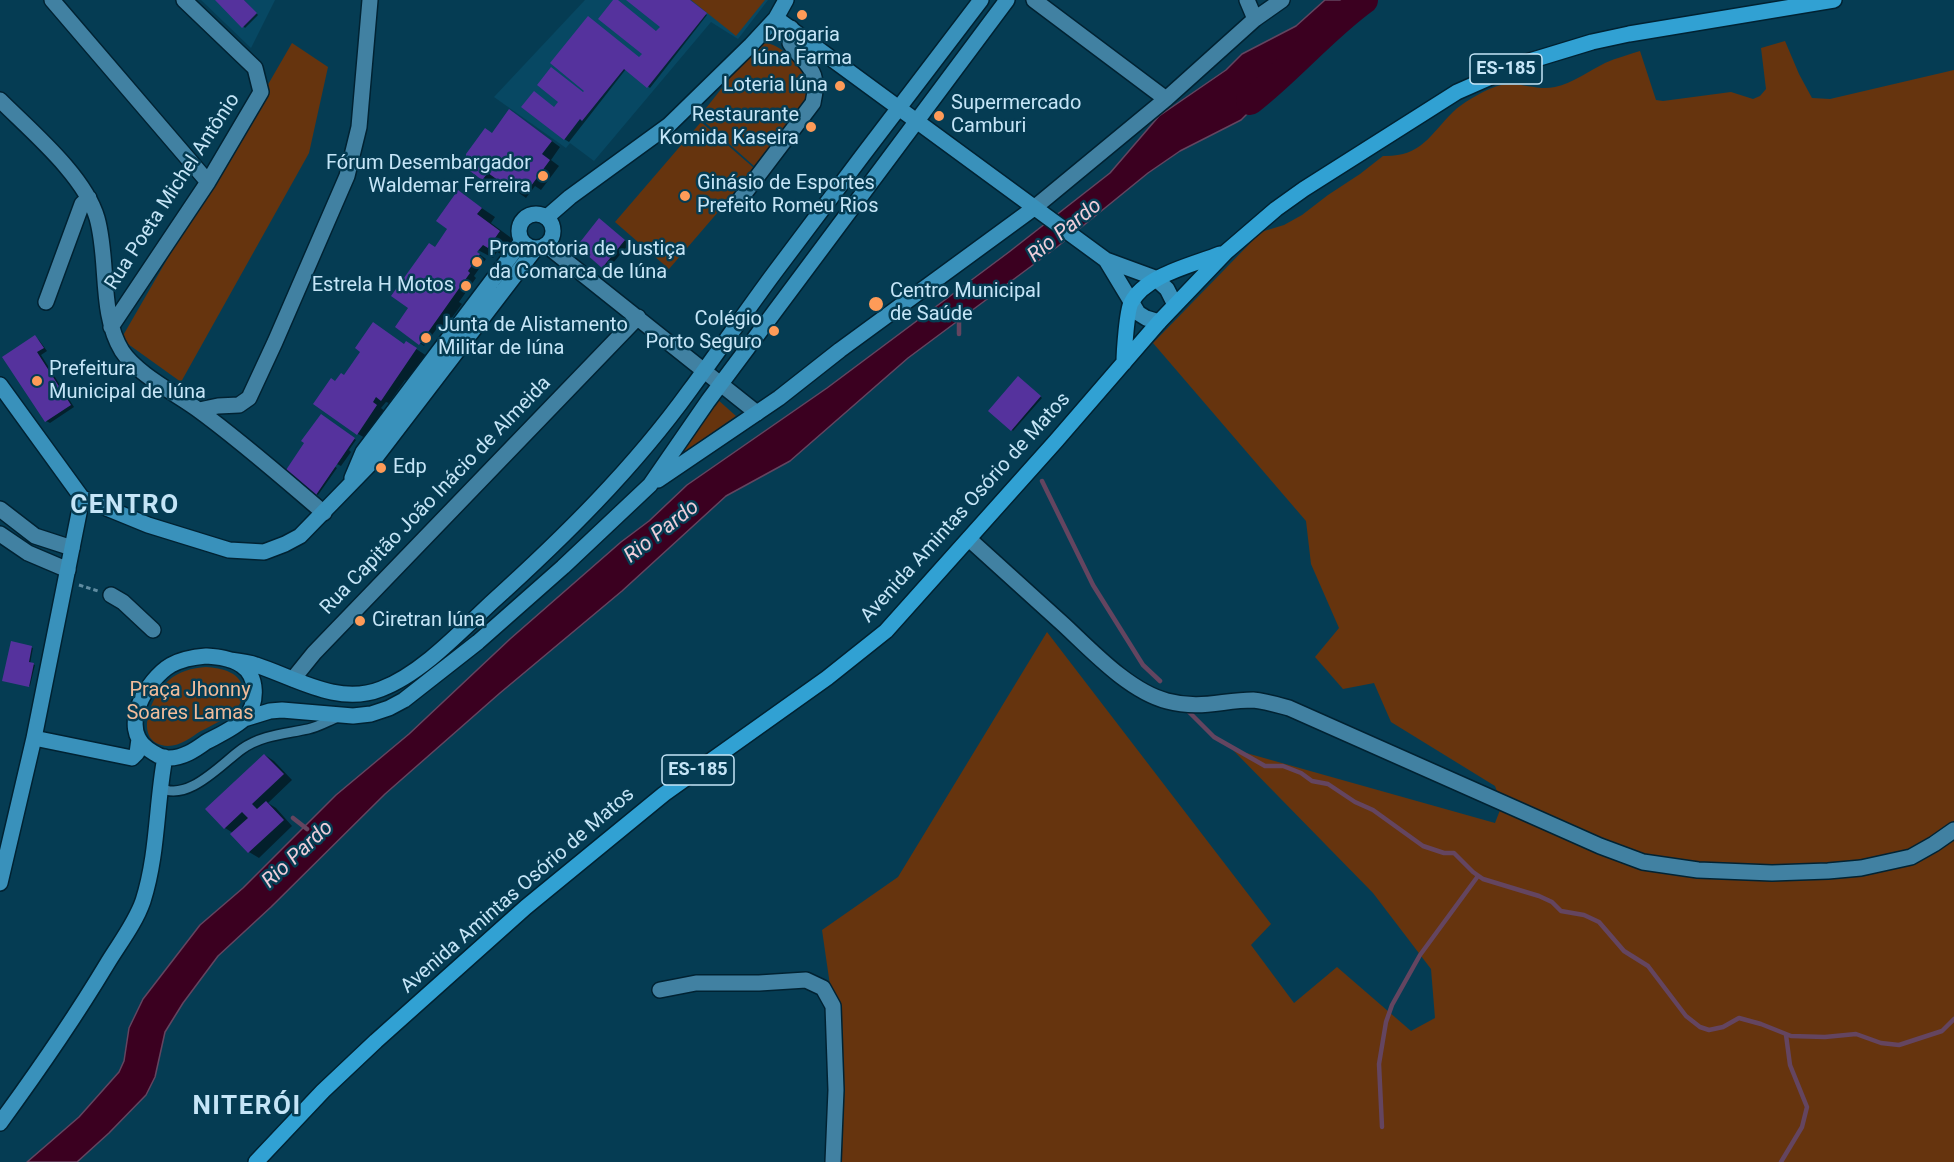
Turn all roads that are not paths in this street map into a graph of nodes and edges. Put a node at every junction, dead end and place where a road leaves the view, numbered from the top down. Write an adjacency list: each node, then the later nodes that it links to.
1 (52, 0): 18 (street)
2 (184, 0): 18 (street, Rua Poeta Michel Antônio)
3 (370, 0): 38 (street)
4 (786, 0): 11 (street)
5 (981, 0): 16 (street)
6 (1007, 0): 17 (street)
7 (1034, 0): 14 (street)
8 (1246, 0): 12 (street)
9 (1282, 0): 12 (street)
10 (1834, 0): 25 (main road, ES-185)
11 (776, 18): 13 (street); 22 (street)
12 (1255, 19): 14 (street)
13 (790, 28): 16 (street); 20 (street)
14 (1166, 99): 21 (street)
15 (0, 100): 19 (street)
16 (898, 108): 17 (street); 35 (street)
17 (917, 122): 21 (street); 36 (street)
18 (208, 182): 33 (street, Rua Poeta Michel Antônio)
19 (89, 198): 28 (street); 33 (street)
20 (738, 202)
21 (1034, 208): 26 (street); 39 (street)
22 (547, 217): 23 (street); 24 (street)
23 (522, 241): 24 (street); 41 (street)
24 (541, 246): 31 (street); 41 (street)
25 (1226, 252): 27 (main road); 30 (main road, ES-185)
26 (1104, 258): 27 (street); 29 (street)
27 (1155, 278): 29 (main road); 30 (street)
28 (46, 302)
29 (1131, 303): 32 (street); 34 (main road)
30 (1175, 305): 32 (main road, ES-185)
31 (638, 317): 35 (street); 52 (street, Rua Capitão João Inácio de Almeida)
32 (1159, 322): 34 (main road, ES-185)
33 (111, 327): 38 (street)
34 (1124, 363): 46 (main road, Avenida Amintas Osório de Matos / ES-185)
35 (704, 371): 36 (street); 52 (street)
36 (722, 384): 39 (street); 40 (street)
37 (0, 385): 42 (street)
38 (199, 410): 44 (street)
39 (757, 413): 40 (street)
40 (650, 485): 53 (street)
41 (348, 487): 44 (street)
42 (82, 498): 44 (street); 47 (street)
43 (0, 509): 47 (street)
44 (324, 513)
45 (0, 534): 48 (street)
46 (969, 538): 59 (street); 63 (main road, Avenida Amintas Osório de Matos / ES-185)
47 (72, 548): 48 (street)
48 (66, 575): 55 (street)
49 (111, 596): 50 (street)
50 (153, 630)
51 (230, 660): 52 (street); 54 (street); 56 (street)
52 (293, 680)
53 (341, 716): 54 (street); 58 (lane)
54 (244, 719): 57 (street)
55 (34, 738): 56 (street); 60 (street)
56 (139, 739): 57 (street)
57 (165, 757): 58 (street)
58 (159, 787): 62 (street)
59 (1954, 830)
60 (0, 883)
61 (660, 990): 64 (street)
62 (0, 1123)
63 (256, 1162)
64 (833, 1162)

